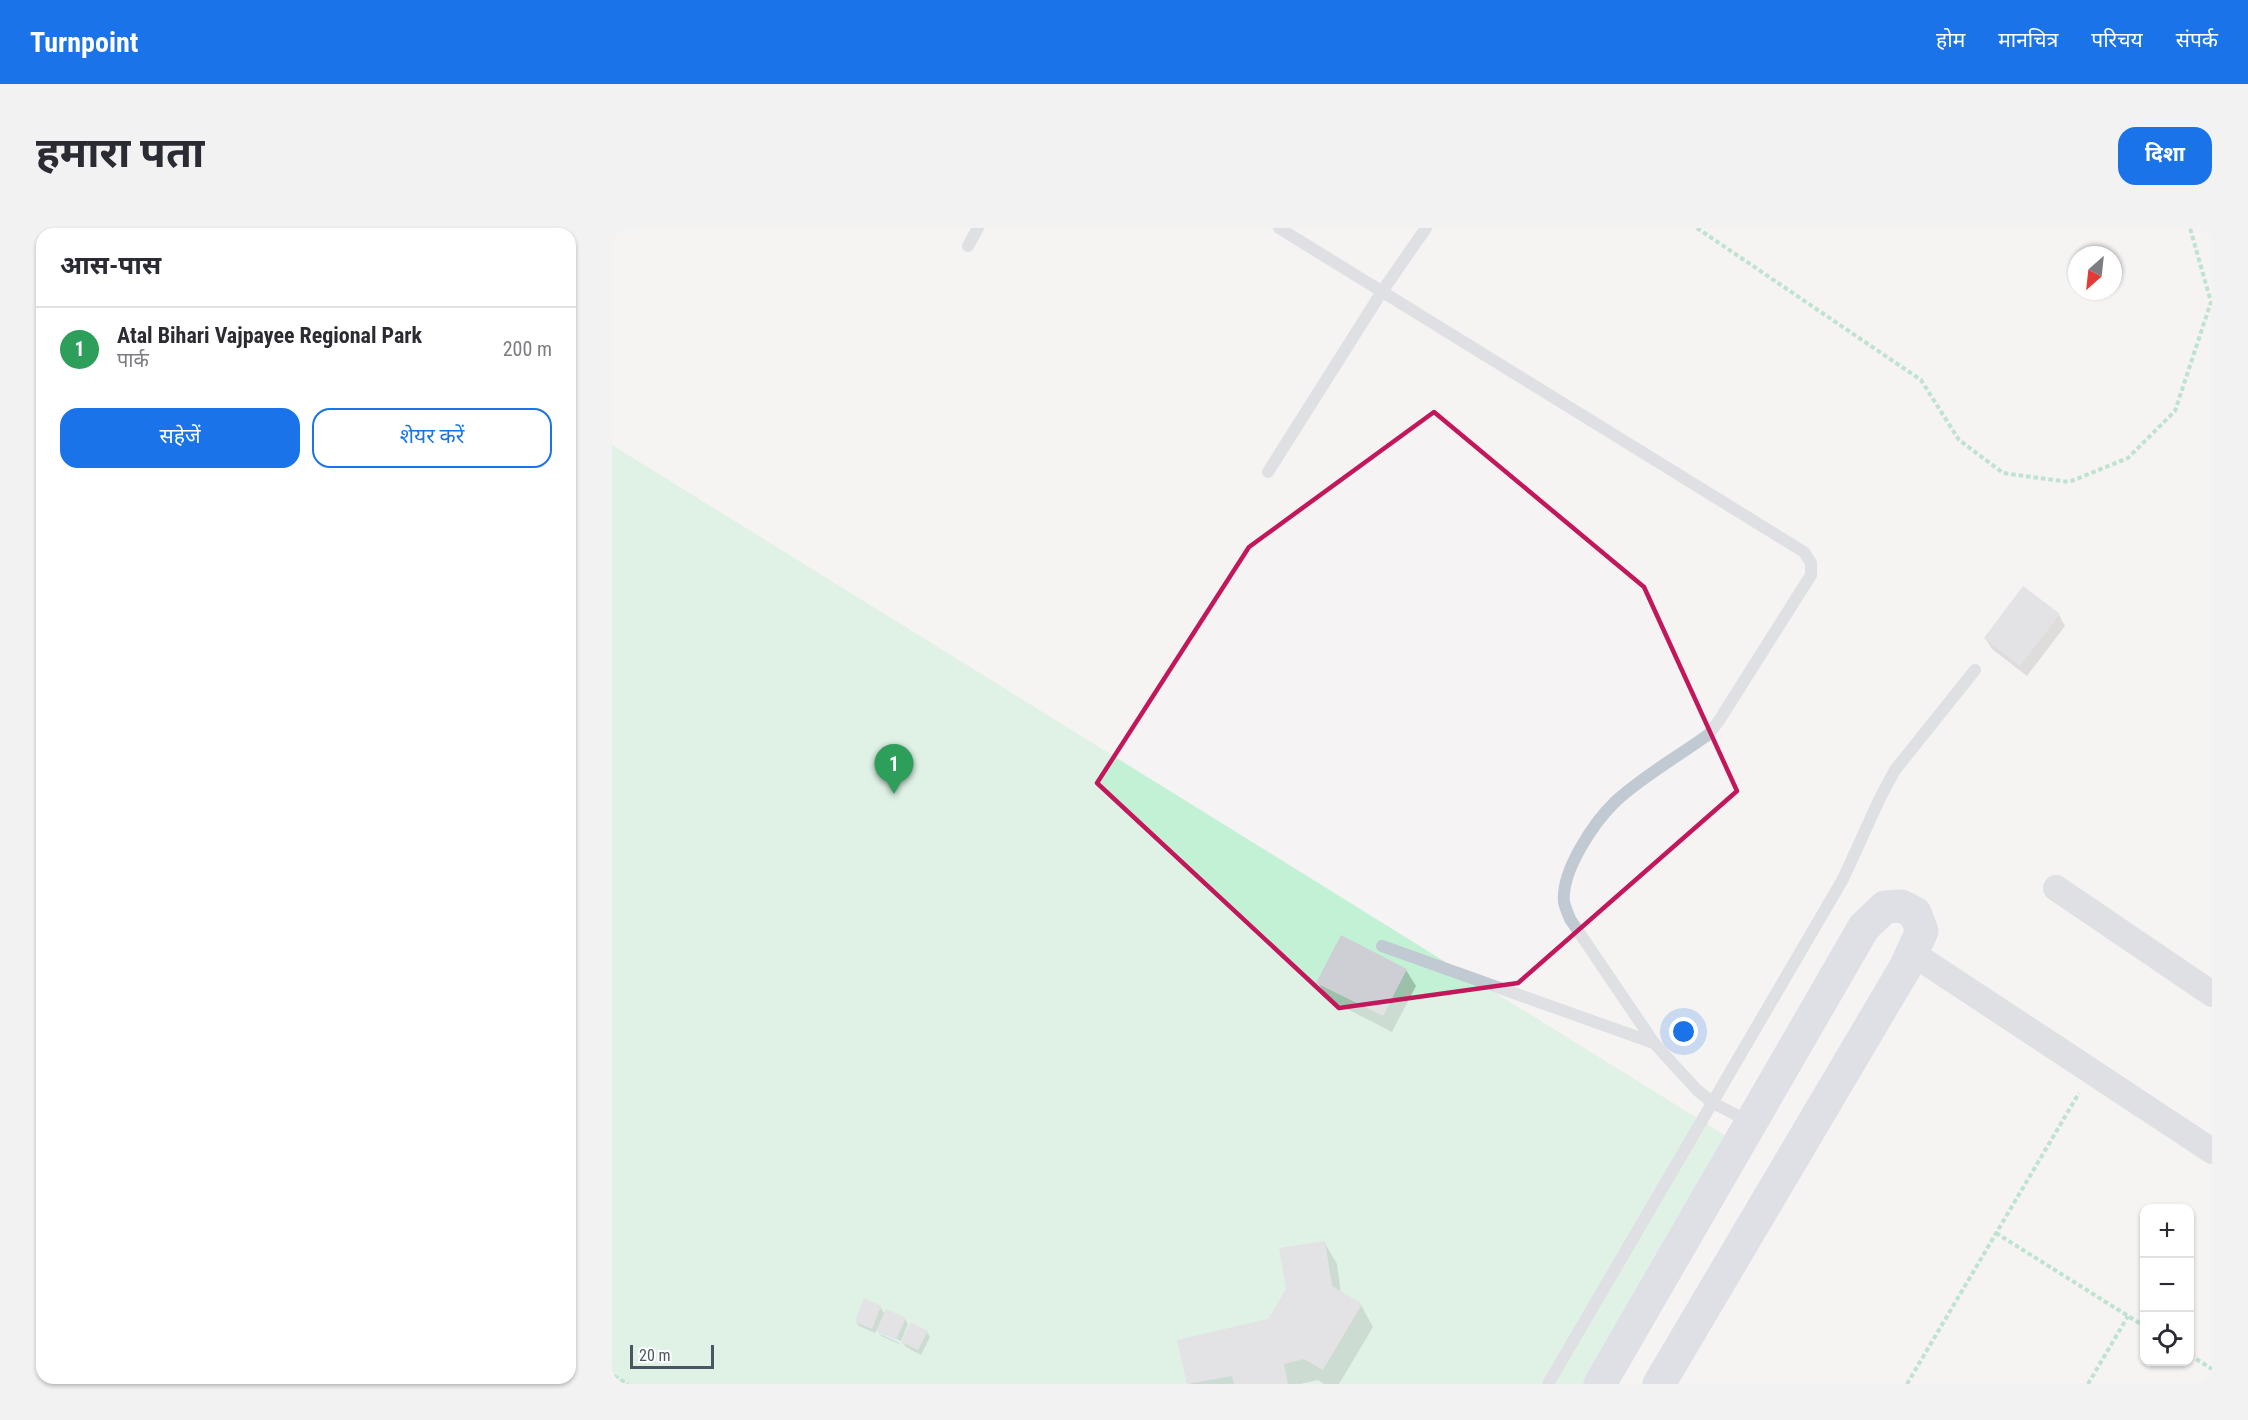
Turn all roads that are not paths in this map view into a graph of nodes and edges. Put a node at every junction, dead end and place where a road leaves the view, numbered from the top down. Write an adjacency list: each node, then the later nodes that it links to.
1 (978, 228): 4 (lane)
2 (1279, 228): 5 (lane)
3 (1426, 228): 5 (lane)
4 (969, 246)
5 (1383, 290): 6 (lane); 12 (lane)
6 (1268, 472)
7 (1975, 670): 13 (lane)
8 (2056, 888): 11 (street)
9 (1382, 946): 12 (lane)
10 (1912, 953): 14 (street); 15 (street); 18 (street)
11 (2212, 994)
12 (1654, 1043): 13 (lane)
13 (1713, 1103): 14 (lane); 16 (lane)
14 (1751, 1123): 17 (street)
15 (2212, 1151)
16 (1548, 1384)
17 (1600, 1384)
18 (1659, 1384)

